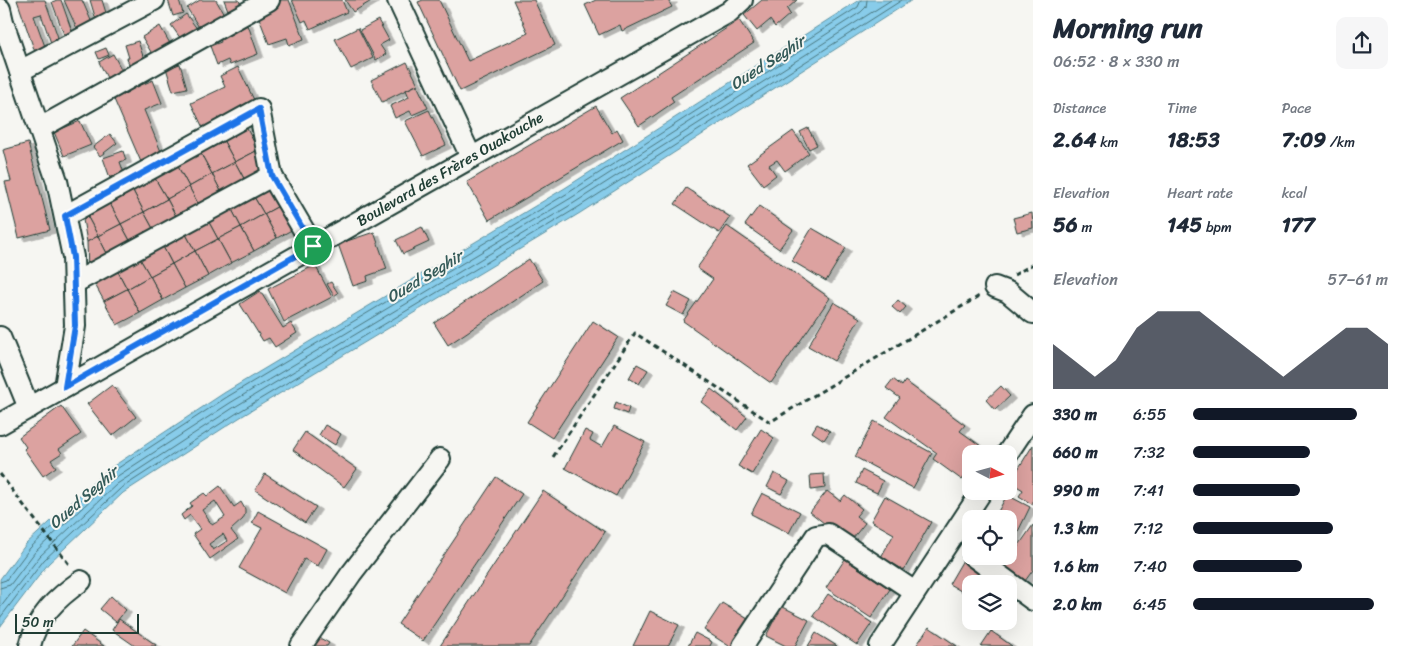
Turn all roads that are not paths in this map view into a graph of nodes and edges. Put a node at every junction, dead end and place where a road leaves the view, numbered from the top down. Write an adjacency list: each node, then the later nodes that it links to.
1 (154, 0): 6 (street)
2 (269, 0): 7 (street)
3 (398, 0): 8 (street)
4 (742, 0): 8 (street, Boulevard des Frères Ouakouche)
5 (0, 8): 6 (street)
6 (20, 71): 7 (street)
7 (40, 128): 10 (street)
8 (471, 156): 11 (street, Boulevard des Frères Ouakouche)
9 (272, 176): 10 (street); 11 (street); 12 (street)
10 (65, 216): 12 (street)
11 (313, 246): 16 (street, Boulevard des Frères Ouakouche)
12 (74, 283): 16 (street)
13 (995, 287): 14 (street)
14 (1033, 313)
15 (0, 337): 17 (street)
16 (65, 387): 17 (street, Boulevard des Frères Ouakouche)
17 (29, 408): 19 (street, Boulevard des Frères Ouakouche)
18 (1033, 415): 20 (street)
19 (0, 424)
20 (1013, 445)
21 (440, 460): 30 (street)
22 (976, 500): 23 (street)
23 (950, 540): 24 (street); 27 (street)
24 (962, 549)
25 (985, 565): 28 (street)
26 (78, 576): 29 (street)
27 (915, 592): 31 (street); 32 (street)
28 (1032, 598)
29 (30, 646)
30 (301, 646)
31 (743, 646)
32 (880, 646)

